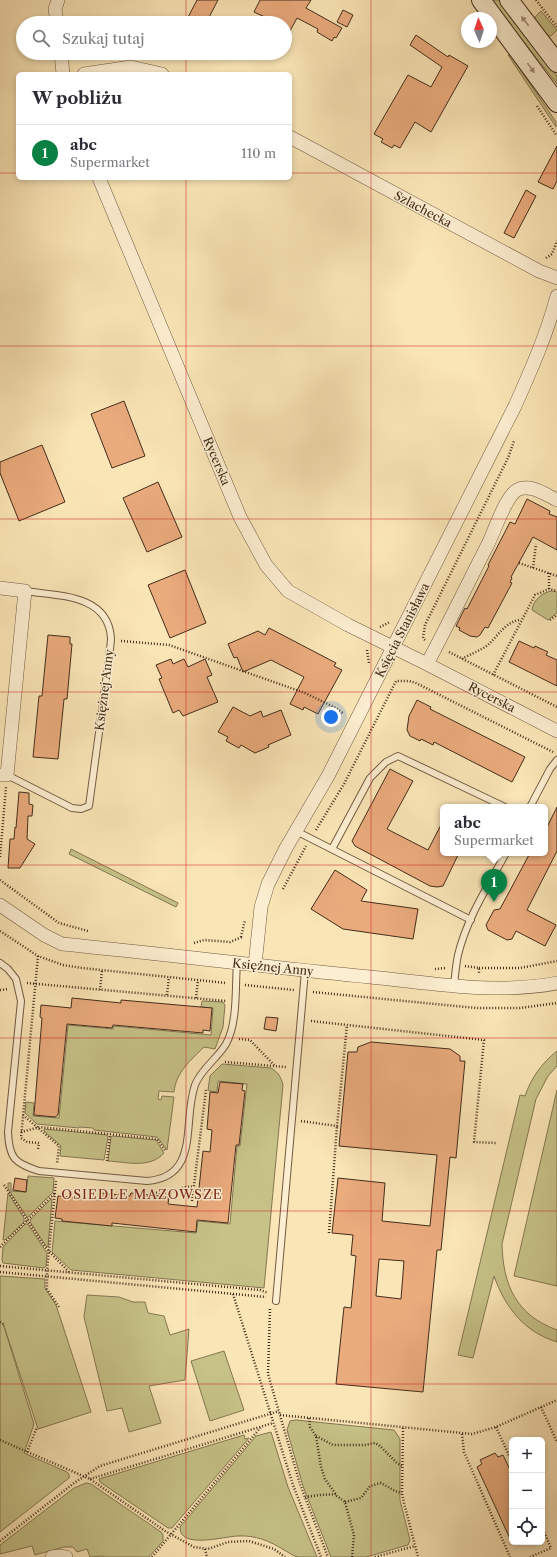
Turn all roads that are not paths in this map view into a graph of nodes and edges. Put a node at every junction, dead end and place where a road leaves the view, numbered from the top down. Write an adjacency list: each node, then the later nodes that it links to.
1 (58, 0): 4 (street)
2 (481, 0): 10 (main road, one-way to 10)
3 (508, 0): 6 (main road, one-way to 3)
4 (56, 16)
5 (62, 60): 7 (street)
6 (557, 63)
7 (64, 72)
8 (97, 72): 9 (street)
9 (153, 72)
10 (557, 104)
11 (292, 138): 13 (street, Szlachecka)
12 (100, 180): 18 (street, Rycerska)
13 (557, 278)
14 (557, 296): 18 (street, Księcia Stanisława)
15 (557, 500): 19 (street)
16 (0, 588): 17 (street, Księżnej Anny)
17 (25, 591): 22 (street); 22 (lane, Księżnej Anny)
18 (394, 648): 19 (street, Rycerska); 25 (street, Księcia Stanisława)
19 (427, 664): 20 (street, Rycerska)
20 (557, 731)
21 (557, 760): 24 (lane)
22 (3, 775)
23 (499, 804): 26 (lane)
24 (532, 804)
25 (296, 831): 26 (lane); 32 (street, Księcia Stanisława)
26 (332, 849): 29 (lane)
27 (504, 856): 29 (lane)
28 (0, 905): 31 (street, Księżnej Anny)
29 (471, 920): 35 (lane)
30 (0, 963): 31 (lane)
31 (237, 963): 32 (street, Księżnej Anny)
32 (255, 965): 33 (street, Księżnej Anny)
33 (305, 971): 35 (street, Księżnej Anny); 36 (lane)
34 (557, 983): 35 (street, Księżnej Anny)
35 (454, 986)
36 (272, 1301)
37 (52, 1557): 38 (street)
38 (66, 1557)

